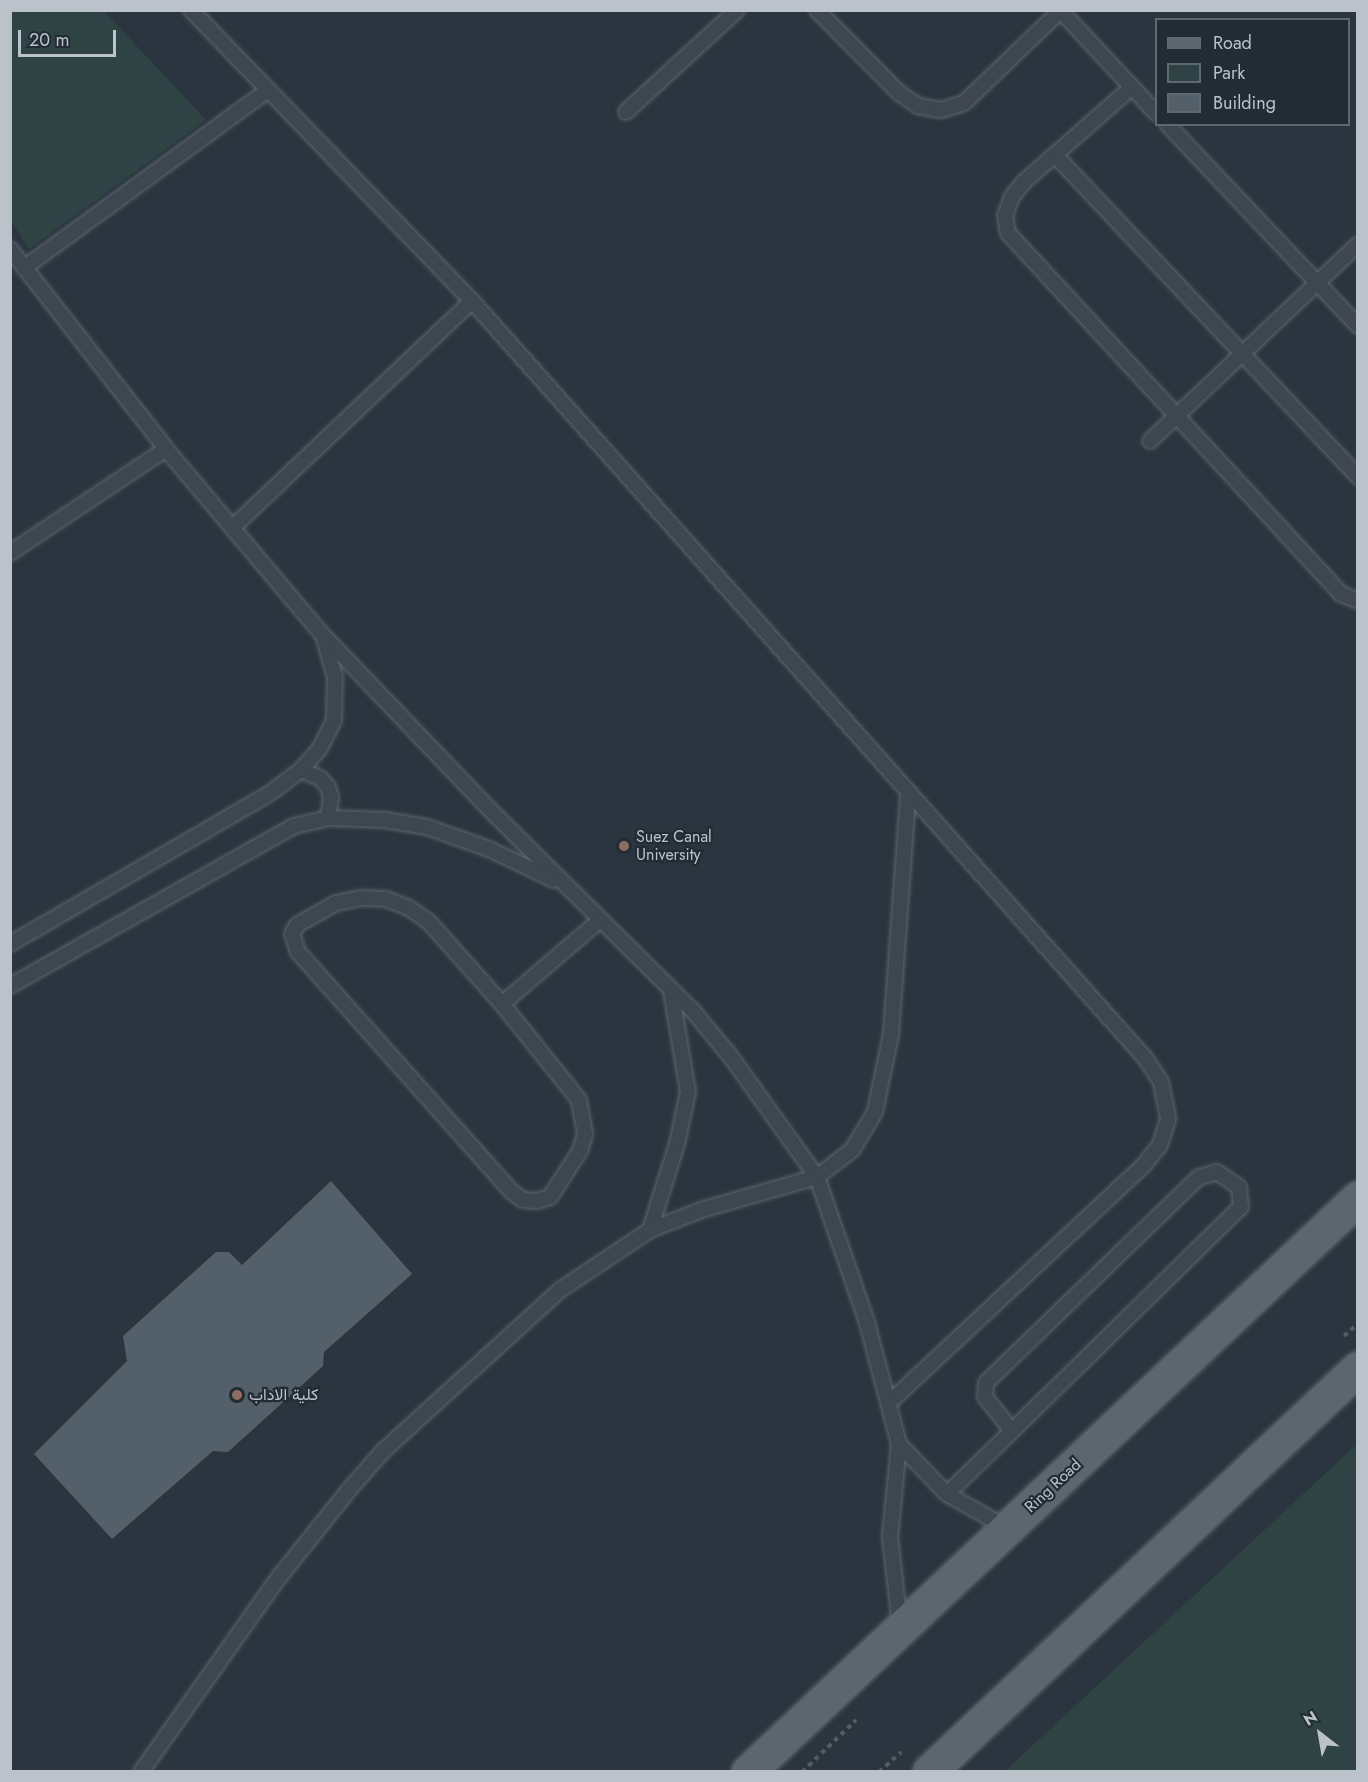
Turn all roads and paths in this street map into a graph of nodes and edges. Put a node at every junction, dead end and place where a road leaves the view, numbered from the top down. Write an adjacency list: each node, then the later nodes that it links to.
1 (191, 10): 6 (lane)
2 (737, 10): 7 (lane)
3 (817, 10): 4 (lane)
4 (1060, 11): 5 (lane)
5 (1132, 87): 8 (lane); 10 (lane)
6 (267, 91): 13 (lane); 15 (lane)
7 (626, 112)
8 (1155, 112)
9 (1169, 126): 14 (lane)
10 (1055, 155): 17 (lane); 18 (lane)
11 (1358, 244): 14 (lane)
12 (10, 249): 13 (lane)
13 (24, 268): 20 (lane)
14 (1316, 283): 16 (lane); 17 (lane)
15 (472, 301): 22 (lane); 27 (lane)
16 (1358, 326)
17 (1242, 354): 18 (lane); 21 (lane)
18 (1176, 416): 19 (lane); 24 (lane)
19 (1150, 441)
20 (166, 449): 22 (lane); 23 (lane)
21 (1358, 477)
22 (232, 528): 25 (lane)
23 (10, 553)
24 (1358, 601)
25 (322, 634): 26 (lane); 29 (lane)
26 (301, 770): 28 (lane); 31 (lane)
27 (908, 796): 35 (lane); 39 (lane)
28 (328, 818): 29 (lane); 32 (lane)
29 (565, 885): 30 (lane)
30 (600, 920): 33 (lane); 34 (lane)
31 (10, 944)
32 (10, 986)
33 (670, 990): 35 (lane); 37 (lane)
34 (502, 1004): 34 (lane)
35 (817, 1177): 37 (lane); 39 (lane)
36 (1358, 1198): 43 (main road, Ring Road)
37 (650, 1230): 45 (lane)
38 (1358, 1368): 47 (main road)
39 (889, 1403): 41 (lane)
40 (1012, 1431): 40 (lane); 42 (lane)
41 (898, 1444): 42 (lane); 44 (lane)
42 (947, 1494): 43 (lane)
43 (1008, 1528): 44 (main road, Ring Road)
44 (901, 1629): 46 (main road, Ring Road)
45 (141, 1772)
46 (748, 1772)
47 (929, 1772)

